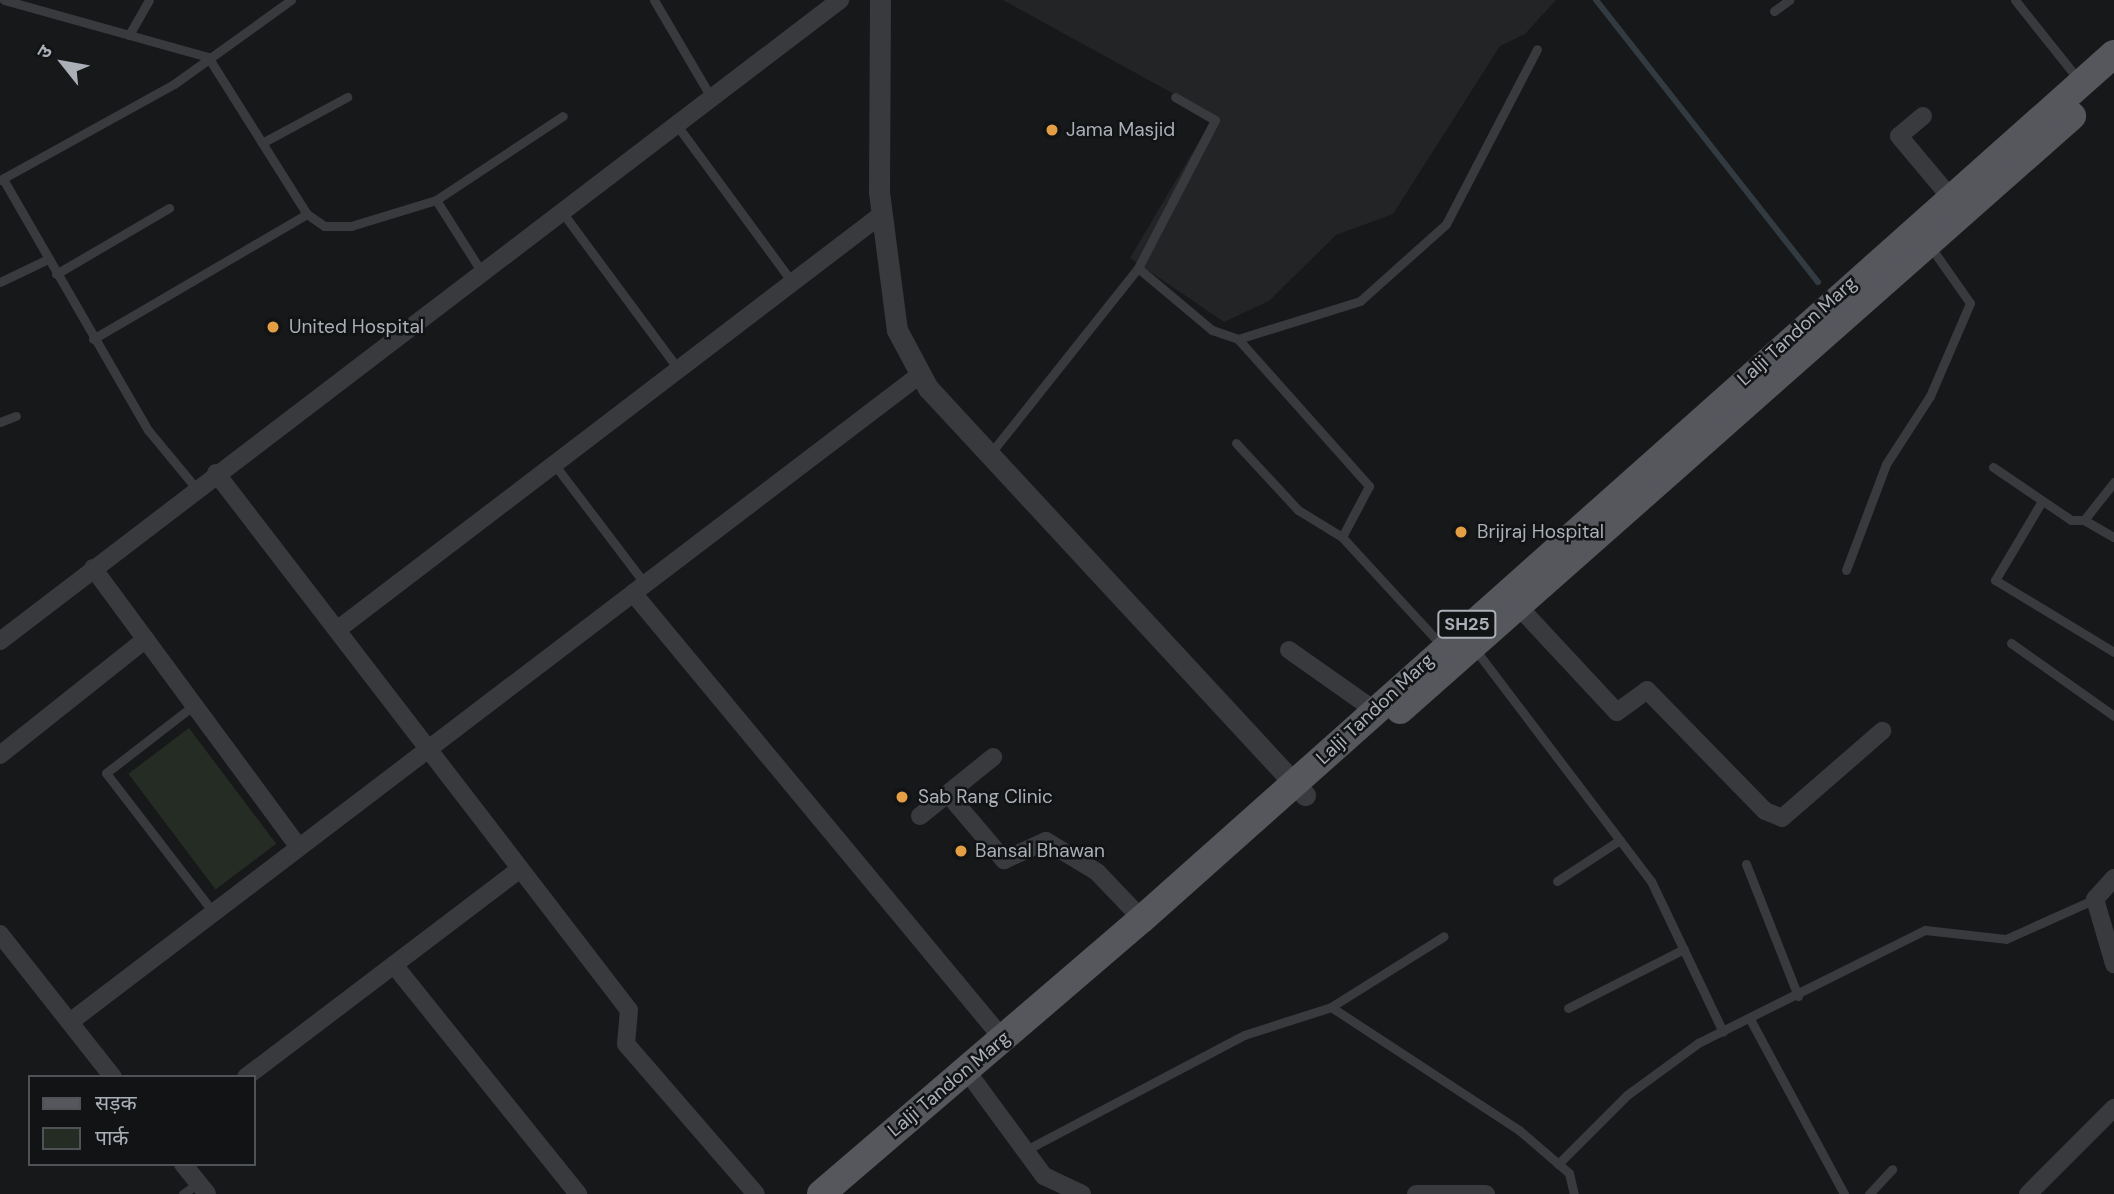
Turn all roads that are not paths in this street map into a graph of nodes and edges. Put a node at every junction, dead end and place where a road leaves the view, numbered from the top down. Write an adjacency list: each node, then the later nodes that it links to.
1 (4, 0): 10 (lane)
2 (149, 0): 10 (lane)
3 (290, 0): 12 (lane)
4 (654, 0): 16 (lane)
5 (840, 0): 16 (street)
6 (880, 0): 28 (street)
7 (1789, 0): 9 (lane)
8 (2015, 0): 14 (lane)
9 (1774, 11)
10 (129, 35): 12 (lane)
11 (1537, 49): 37 (lane)
12 (208, 57): 21 (lane); 22 (lane)
13 (2111, 68): 14 (main road, Lalji Tandon Marg / SH25); 24 (main road, Lalji Tandon Marg / SH25)
14 (2081, 83): 24 (main road, Lalji Tandon Marg / SH25)
15 (347, 97): 21 (lane)
16 (711, 97): 20 (street)
17 (1175, 97): 31 (lane)
18 (563, 116): 23 (lane)
19 (1923, 116): 24 (street)
20 (676, 124): 26 (street); 35 (lane)
21 (262, 143): 27 (lane)
22 (1, 180): 30 (lane)
23 (436, 200): 27 (lane); 32 (lane)
24 (1956, 204): 29 (main road, Lalji Tandon Marg / SH25); 43 (main road, Lalji Tandon Marg / SH25)
25 (169, 208): 33 (lane)
26 (561, 210): 32 (street); 38 (lane)
27 (307, 214): 36 (lane)
28 (882, 214): 35 (street); 39 (street)
29 (1928, 244): 43 (main road, Lalji Tandon Marg / SH25); 55 (lane)
30 (48, 259): 33 (lane); 34 (lane)
31 (1138, 268): 37 (lane); 44 (lane)
32 (481, 271): 47 (street)
33 (56, 274): 36 (lane)
34 (0, 282)
35 (792, 282): 38 (street)
36 (93, 339): 49 (lane)
37 (1238, 339): 52 (lane)
38 (678, 369): 45 (street)
39 (921, 374): 44 (street); 56 (street)
40 (16, 416): 41 (lane)
41 (0, 422)
42 (1236, 443): 52 (lane)
43 (1678, 451): 57 (main road, Lalji Tandon Marg / SH25); 63 (main road, Lalji Tandon Marg / SH25)
44 (990, 454): 72 (street)
45 (554, 464): 56 (lane); 58 (street)
46 (1993, 467): 50 (lane)
47 (216, 472): 49 (street); 58 (street)
48 (2114, 482): 51 (lane)
49 (196, 488): 54 (street)
50 (2042, 501): 51 (lane); 64 (lane)
51 (2084, 520): 53 (lane)
52 (1342, 537): 63 (lane)
53 (2114, 537)
54 (93, 568): 59 (street); 60 (street)
55 (1846, 570)
56 (639, 589): 69 (street); 95 (street)
57 (1518, 606): 63 (main road, Lalji Tandon Marg / SH25); 68 (street)
58 (337, 630): 69 (street)
59 (146, 639): 65 (street); 70 (street)
60 (0, 641)
61 (2011, 643): 67 (lane)
62 (1289, 650): 66 (street)
63 (1457, 652): 66 (main road, Lalji Tandon Marg / SH25); 72 (main road, Lalji Tandon Marg / SH25); 75 (lane)
64 (2114, 652)
65 (194, 705): 76 (street); 82 (lane)
66 (1374, 710): 72 (main road, Lalji Tandon Marg / SH25)
67 (2114, 716)
68 (1882, 731)
69 (428, 749): 76 (street); 78 (street)
70 (0, 755)
71 (993, 757): 73 (street)
72 (1300, 789): 83 (main road, Lalji Tandon Marg / SH25); 98 (main road, Lalji Tandon Marg / SH25)
73 (948, 794): 74 (street); 83 (street)
74 (920, 817)
75 (1620, 840): 80 (lane); 86 (lane)
76 (299, 847): 82 (street)
77 (1745, 864): 89 (lane)
78 (520, 869): 88 (street); 108 (street)
79 (2114, 878): 81 (street)
80 (1557, 881)
81 (2095, 899): 87 (street); 89 (lane)
82 (214, 912): 93 (street)
83 (1142, 919): 95 (main road, Lalji Tandon Marg / SH25)
84 (0, 934): 93 (street)
85 (1444, 936): 90 (lane)
86 (1684, 949): 91 (lane); 94 (lane)
87 (2114, 964)
88 (394, 965): 97 (street); 107 (street)
89 (1798, 996): 92 (lane)
90 (1331, 1007): 100 (lane); 101 (lane)
91 (1568, 1008)
92 (1751, 1021): 94 (lane); 115 (lane)
93 (70, 1022): 96 (street)
94 (1723, 1032): 101 (lane)
95 (1003, 1039): 98 (main road, Lalji Tandon Marg / SH25)
96 (111, 1075)
97 (249, 1075)
98 (970, 1075): 100 (street); 109 (main road, Lalji Tandon Marg / SH25); 110 (main road, Lalji Tandon Marg / SH25)
99 (2114, 1108): 117 (street)
100 (1026, 1150): 111 (street)
101 (1558, 1164): 114 (lane)
102 (185, 1166): 104 (street)
103 (1892, 1169): 116 (lane)
104 (202, 1188): 106 (lane)
105 (1457, 1192): 112 (street); 113 (street)
106 (183, 1194)
107 (578, 1194)
108 (756, 1194)
109 (821, 1194)
110 (841, 1194)
111 (1082, 1194)
112 (1416, 1194)
113 (1486, 1194)
114 (1574, 1194)
115 (1844, 1194)
116 (1869, 1194)
117 (2028, 1194)

